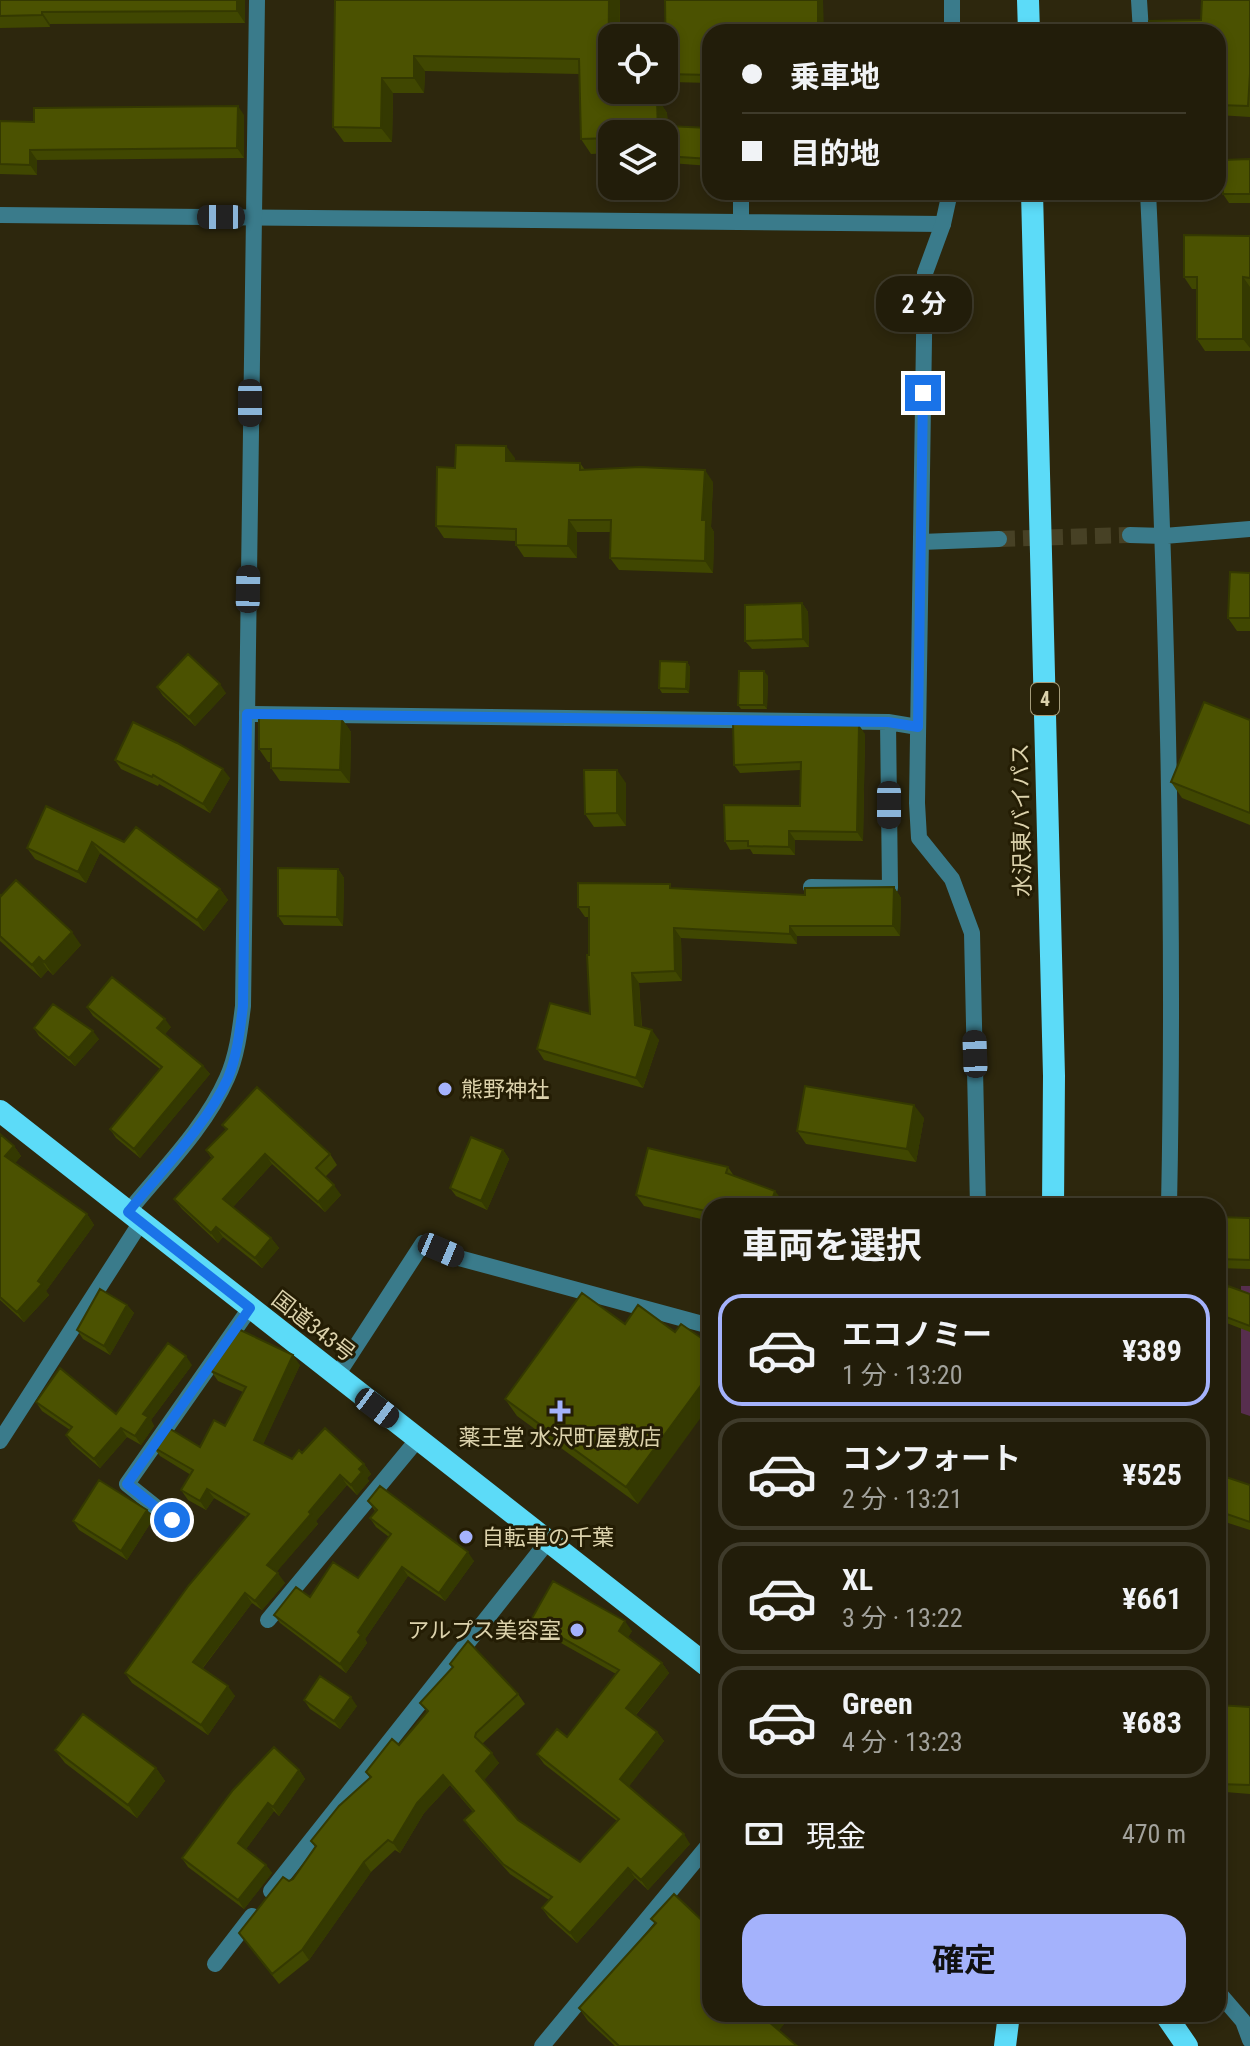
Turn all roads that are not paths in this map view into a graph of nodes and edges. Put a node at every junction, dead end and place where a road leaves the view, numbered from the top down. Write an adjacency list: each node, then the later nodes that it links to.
1 (257, 0): 13 (street)
2 (952, 0): 5 (street)
3 (1028, 0): 6 (highway)
4 (1139, 0): 7 (street)
5 (952, 24)
6 (1029, 24)
7 (1140, 24)
8 (741, 200): 14 (street)
9 (948, 200): 15 (street)
10 (1032, 200): 27 (highway, 水沢東バイパス / 4)
11 (1148, 200): 18 (street)
12 (0, 215): 13 (street)
13 (252, 217): 14 (street); 21 (street)
14 (741, 222): 15 (street)
15 (943, 224): 20 (street)
16 (1250, 529): 18 (street)
17 (1130, 535): 18 (street)
18 (1164, 536): 28 (street)
19 (999, 539): 20 (street)
20 (921, 542): 23 (street)
21 (247, 714): 22 (street); 29 (street)
22 (888, 722): 23 (street); 24 (street)
23 (918, 727): 26 (street)
24 (811, 887)
25 (0, 1111): 29 (highway, 国道343号)
26 (978, 1198)
27 (1053, 1198)
28 (1169, 1198)
29 (134, 1217): 30 (highway, 国道343号); 34 (street)
30 (250, 1308): 32 (highway, 国道343号); 35 (street)
31 (702, 1324): 32 (street)
32 (336, 1377): 33 (highway, 国道343号)
33 (418, 1439): 36 (highway, 国道343号); 37 (street)
34 (0, 1441)
35 (172, 1520)
36 (548, 1541): 38 (highway, 国道343号); 40 (street)
37 (268, 1620)
38 (702, 1662)
39 (702, 1853): 45 (street)
40 (215, 1964)
41 (1226, 2001): 44 (street)
42 (1008, 2022): 46 (highway)
43 (1170, 2022): 47 (highway)
44 (1250, 2040)
45 (542, 2046)
46 (1005, 2046)
47 (1187, 2046)

